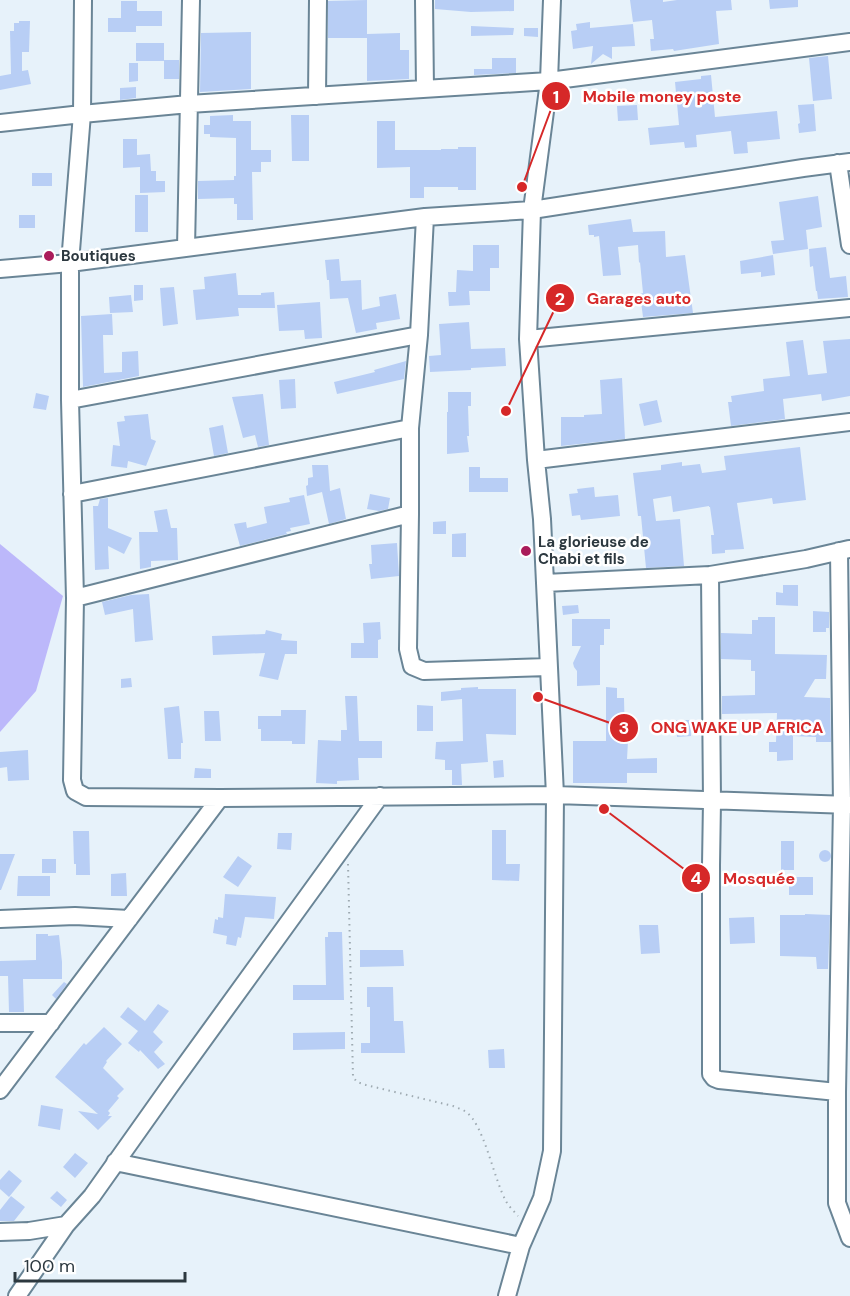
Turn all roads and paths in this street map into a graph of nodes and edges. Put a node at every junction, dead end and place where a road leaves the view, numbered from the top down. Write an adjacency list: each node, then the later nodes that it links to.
1 (83, 0): 11 (street)
2 (191, 0): 10 (street)
3 (318, 0): 9 (street)
4 (424, 0): 8 (street)
5 (552, 0): 7 (street)
6 (850, 42): 7 (street)
7 (549, 81): 8 (street); 14 (street)
8 (425, 89): 9 (street)
9 (317, 96): 10 (street)
10 (189, 104): 11 (street); 17 (street)
11 (82, 114): 12 (street); 18 (street)
12 (0, 123)
13 (844, 162): 14 (street); 16 (street)
14 (532, 210): 15 (street); 22 (street)
15 (425, 217): 17 (street); 21 (street)
16 (850, 245)
17 (186, 248): 18 (street)
18 (70, 263): 19 (street); 23 (street)
19 (0, 269)
20 (850, 308): 22 (street)
21 (419, 335): 23 (street); 25 (street)
22 (528, 339): 26 (street)
23 (70, 400): 27 (street)
24 (850, 422): 26 (street)
25 (410, 428): 27 (street); 28 (street)
26 (536, 460): 31 (street)
27 (72, 494): 32 (street)
28 (410, 514): 32 (street); 33 (street)
29 (845, 550): 30 (street); 38 (street)
30 (710, 576): 31 (street); 37 (street)
31 (545, 583): 33 (street)
32 (75, 598): 36 (street)
33 (548, 667): 34 (street)
34 (555, 795): 35 (street); 37 (street); 48 (street)
35 (380, 796): 36 (street); 46 (street)
36 (220, 798): 41 (street)
37 (712, 801): 38 (street); 45 (street)
38 (846, 805): 45 (street)
39 (348, 865): 48 (path)
40 (0, 919): 41 (street)
41 (129, 919): 43 (street)
42 (0, 1023): 43 (street)
43 (51, 1023): 44 (street)
44 (0, 1090)
45 (837, 1092): 50 (street)
46 (115, 1162): 47 (street); 51 (street)
47 (66, 1225): 49 (street); 52 (street)
48 (529, 1229): 51 (street)
49 (0, 1232)
50 (850, 1238)
51 (521, 1246): 53 (street)
52 (17, 1296)
53 (507, 1296)

